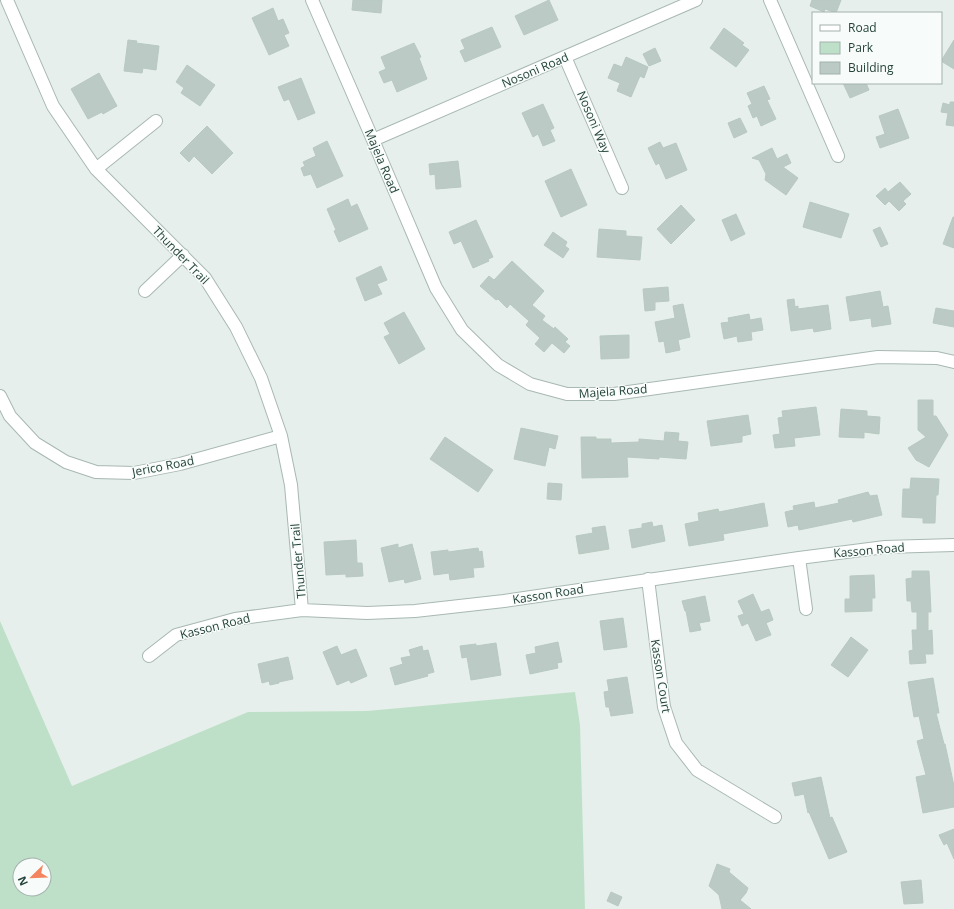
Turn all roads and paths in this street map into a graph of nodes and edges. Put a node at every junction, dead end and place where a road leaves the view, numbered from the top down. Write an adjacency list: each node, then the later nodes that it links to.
1 (7, 0): 9 (street, Thunder Trail)
2 (312, 0): 7 (street, Majela Road)
3 (696, 0): 5 (street, Nosoni Road)
4 (770, 0): 8 (street)
5 (565, 57): 7 (street, Nosoni Road); 10 (street, Nosoni Way)
6 (156, 121): 9 (street)
7 (373, 140): 13 (street, Majela Road)
8 (838, 156)
9 (96, 169): 11 (street, Thunder Trail)
10 (622, 188)
11 (183, 255): 12 (street); 15 (street, Thunder Trail)
12 (145, 291)
13 (954, 362)
14 (0, 396): 15 (street, Jerico Road)
15 (281, 436): 20 (street, Thunder Trail)
16 (954, 545): 17 (street, Kasson Road)
17 (799, 558): 18 (street, Kasson Road); 19 (street)
18 (648, 579): 20 (street, Kasson Road); 22 (street, Kasson Court)
19 (806, 609)
20 (302, 610): 21 (street, Kasson Road)
21 (149, 656)
22 (775, 817)

